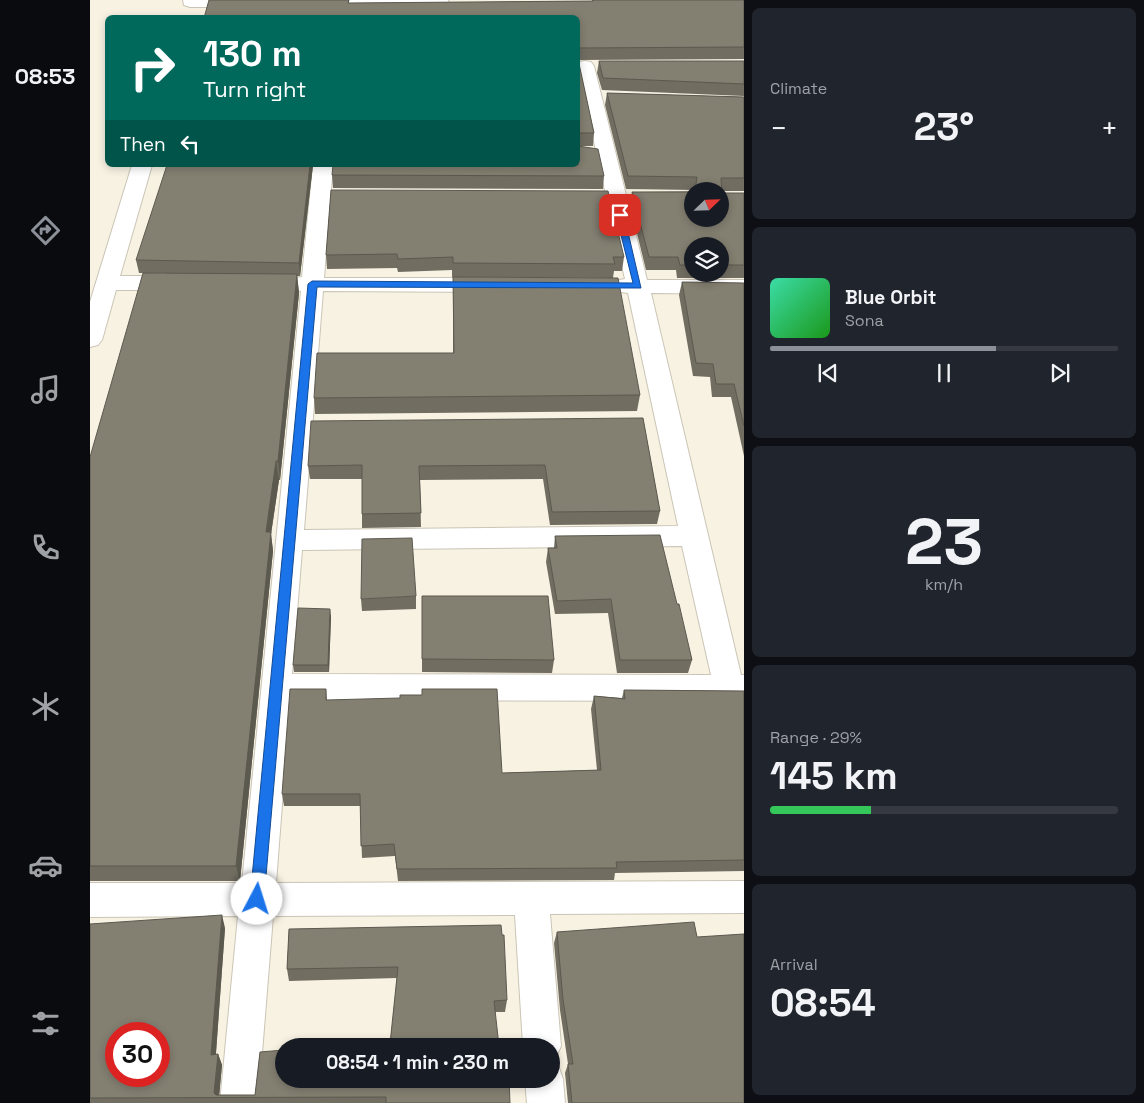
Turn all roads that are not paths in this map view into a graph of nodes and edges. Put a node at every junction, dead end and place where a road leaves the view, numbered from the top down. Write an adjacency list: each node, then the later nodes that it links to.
1 (190, 1): 2 (street); 6 (street)
2 (259, 2)
3 (298, 2): 5 (street)
4 (453, 2): 5 (street)
5 (337, 10)
6 (186, 15)
7 (589, 66): 16 (street)
8 (141, 167): 10 (street)
9 (324, 167): 13 (street)
10 (107, 283): 11 (street); 18 (street)
11 (195, 283)
12 (273, 284): 13 (street)
13 (312, 284): 14 (street); 20 (street)
14 (510, 285)
15 (599, 286): 16 (street)
16 (638, 286): 17 (street); 19 (street)
17 (744, 287)
18 (90, 340)
19 (695, 536): 20 (street); 22 (street)
20 (289, 540): 21 (street)
21 (276, 687): 22 (street); 25 (street)
22 (736, 688)
23 (744, 897): 24 (street)
24 (531, 898): 25 (street); 27 (street)
25 (257, 899): 26 (street); 29 (street)
26 (90, 900)
27 (541, 1038)
28 (545, 1088): 30 (street)
29 (239, 1103)
30 (546, 1103)

